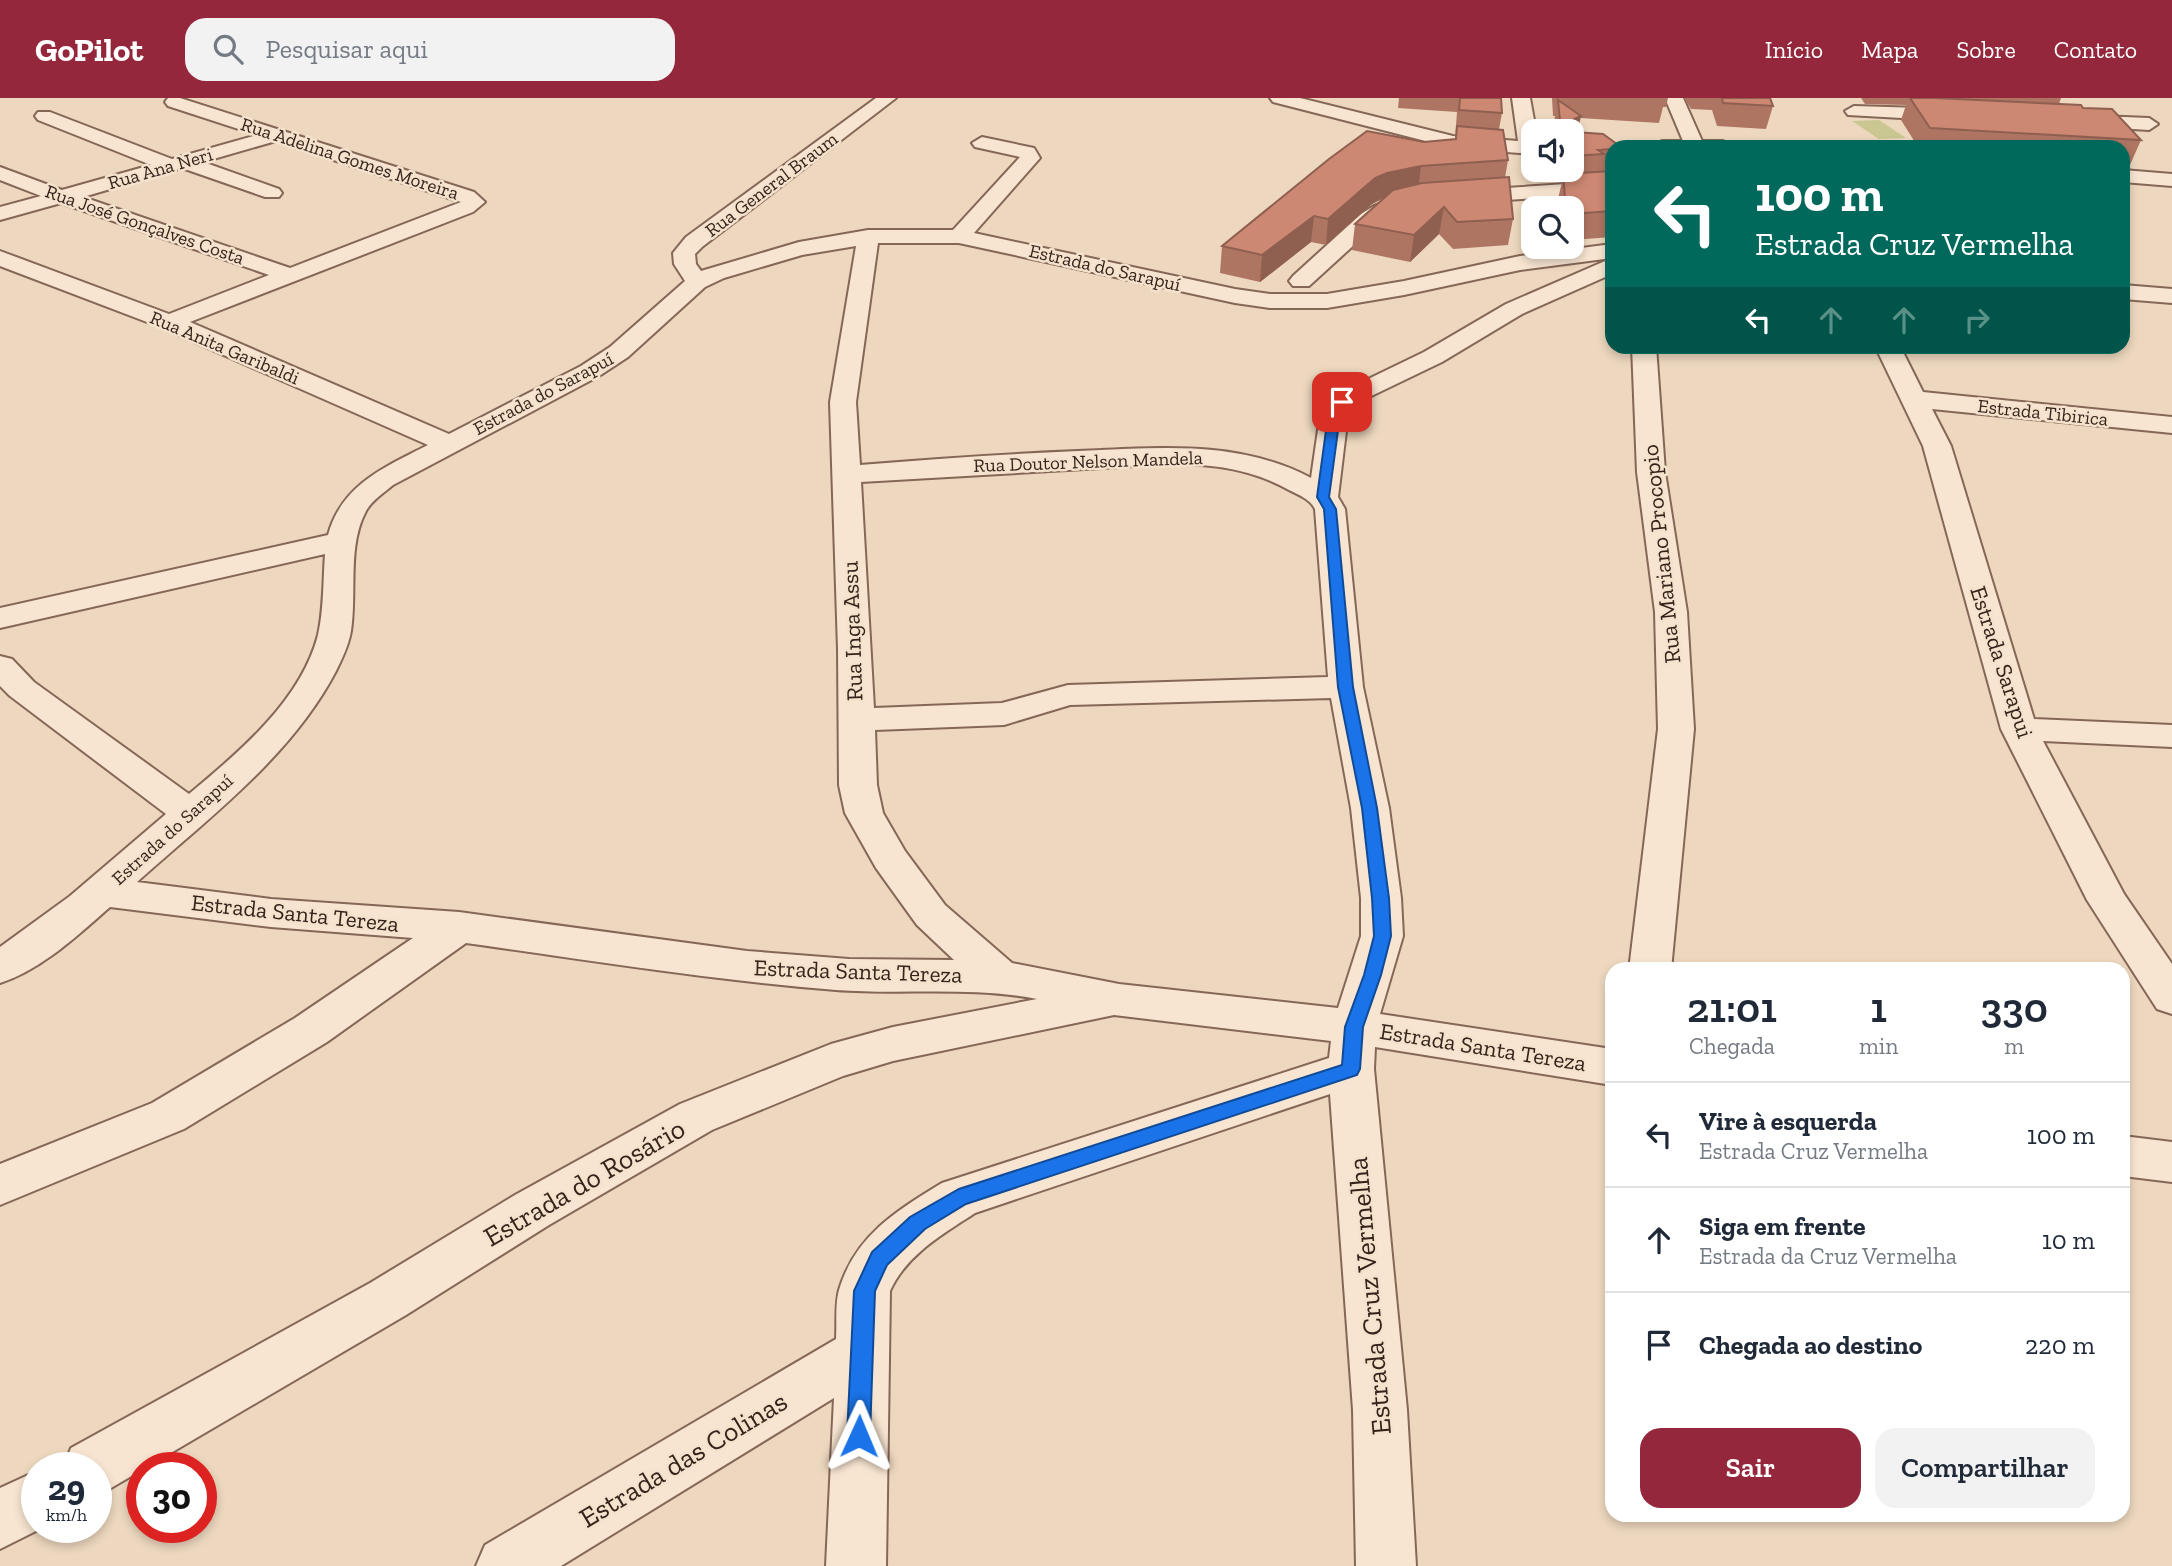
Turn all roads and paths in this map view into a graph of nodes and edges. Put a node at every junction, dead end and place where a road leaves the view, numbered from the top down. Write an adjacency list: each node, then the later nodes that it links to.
1 (887, 98): 35 (street, Rua General Braum)
2 (1279, 98): 17 (street)
3 (1521, 98): 10 (street)
4 (1674, 98): 15 (street)
5 (174, 102): 13 (street, Rua Adelina Gomes Moreira)
6 (2122, 104): 12 (street)
7 (1854, 111): 9 (street)
8 (44, 116): 18 (street)
9 (1974, 116)
10 (1525, 119)
11 (2055, 120): 12 (street)
12 (2149, 124): 14 (street)
13 (280, 134): 18 (street, Rua Ana Neri); 33 (street, Rua Adelina Gomes Moreira)
14 (2164, 136)
15 (1676, 140)
16 (982, 143): 28 (street)
17 (1521, 147)
18 (176, 163): 23 (street); 24 (street, Rua Ana Neri)
19 (0, 173): 24 (street, Rua José Gonçalves Costa)
20 (2130, 177): 21 (street)
21 (2172, 180)
22 (1605, 187): 25 (street)
23 (272, 193)
24 (60, 196): 27 (street, Rua Ana Neri); 33 (street, Rua José Gonçalves Costa)
25 (1446, 198)
26 (1418, 200): 34 (street)
27 (0, 214)
28 (959, 236): 29 (street, Estrada do Sarapuí); 30 (street, Estrada do Sarapuí)
29 (868, 237): 35 (street, Estrada do Sarapuí); 44 (street, Rua Inga Assu)
30 (1605, 252)
31 (0, 258): 38 (street, Rua Anita Garibaldi)
32 (1605, 268): 45 (street)
33 (290, 275): 38 (street)
34 (1301, 281)
35 (697, 282): 43 (street, Estrada do Sarapuí)
36 (2130, 293): 37 (street)
37 (2172, 296)
38 (169, 322): 43 (street, Rua Anita Garibaldi)
39 (1644, 354): 56 (street, Rua Mariano Procopio)
40 (1891, 354): 41 (street, Estrada Sarapui)
41 (1914, 399): 42 (street, Estrada Tibirica); 51 (street, Estrada Sarapui)
42 (2172, 425)
43 (447, 443): 46 (street, Estrada do Sarapuí)
44 (845, 475): 45 (street, Rua Doutor Nelson Mandela); 50 (street, Rua Inga Assu)
45 (1323, 497): 49 (street)
46 (342, 541): 47 (street); 53 (street, Estrada do Sarapuí)
47 (0, 618)
48 (0, 666): 53 (street)
49 (1346, 687): 50 (street); 61 (street)
50 (855, 720): 58 (street, Rua Inga Assu)
51 (2019, 729): 52 (street); 59 (street, Estrada Sarapui)
52 (2172, 736)
53 (190, 813): 54 (street, Estrada do Sarapuí)
54 (102, 892): 55 (street, Estrada Santa Tereza); 57 (street, Estrada do Sarapuí)
55 (459, 927): 58 (street, Estrada Santa Tereza); 65 (street)
56 (1651, 962)
57 (0, 967)
58 (999, 976): 60 (street, Estrada Santa Tereza)
59 (2172, 998)
60 (1119, 1000): 61 (street, Estrada Santa Tereza); 67 (street, Estrada do Rosário)
61 (1352, 1048): 62 (street, Estrada Santa Tereza); 66 (street); 72 (street, Estrada Cruz Vermelha)
62 (1605, 1067)
63 (2130, 1157): 64 (street)
64 (2172, 1162)
65 (0, 1185)
66 (860, 1353): 70 (street, Estrada das Colinas); 71 (street)
67 (112, 1456)
68 (21, 1508): 69 (street)
69 (0, 1520)
70 (506, 1566)
71 (856, 1566)
72 (1386, 1566)

